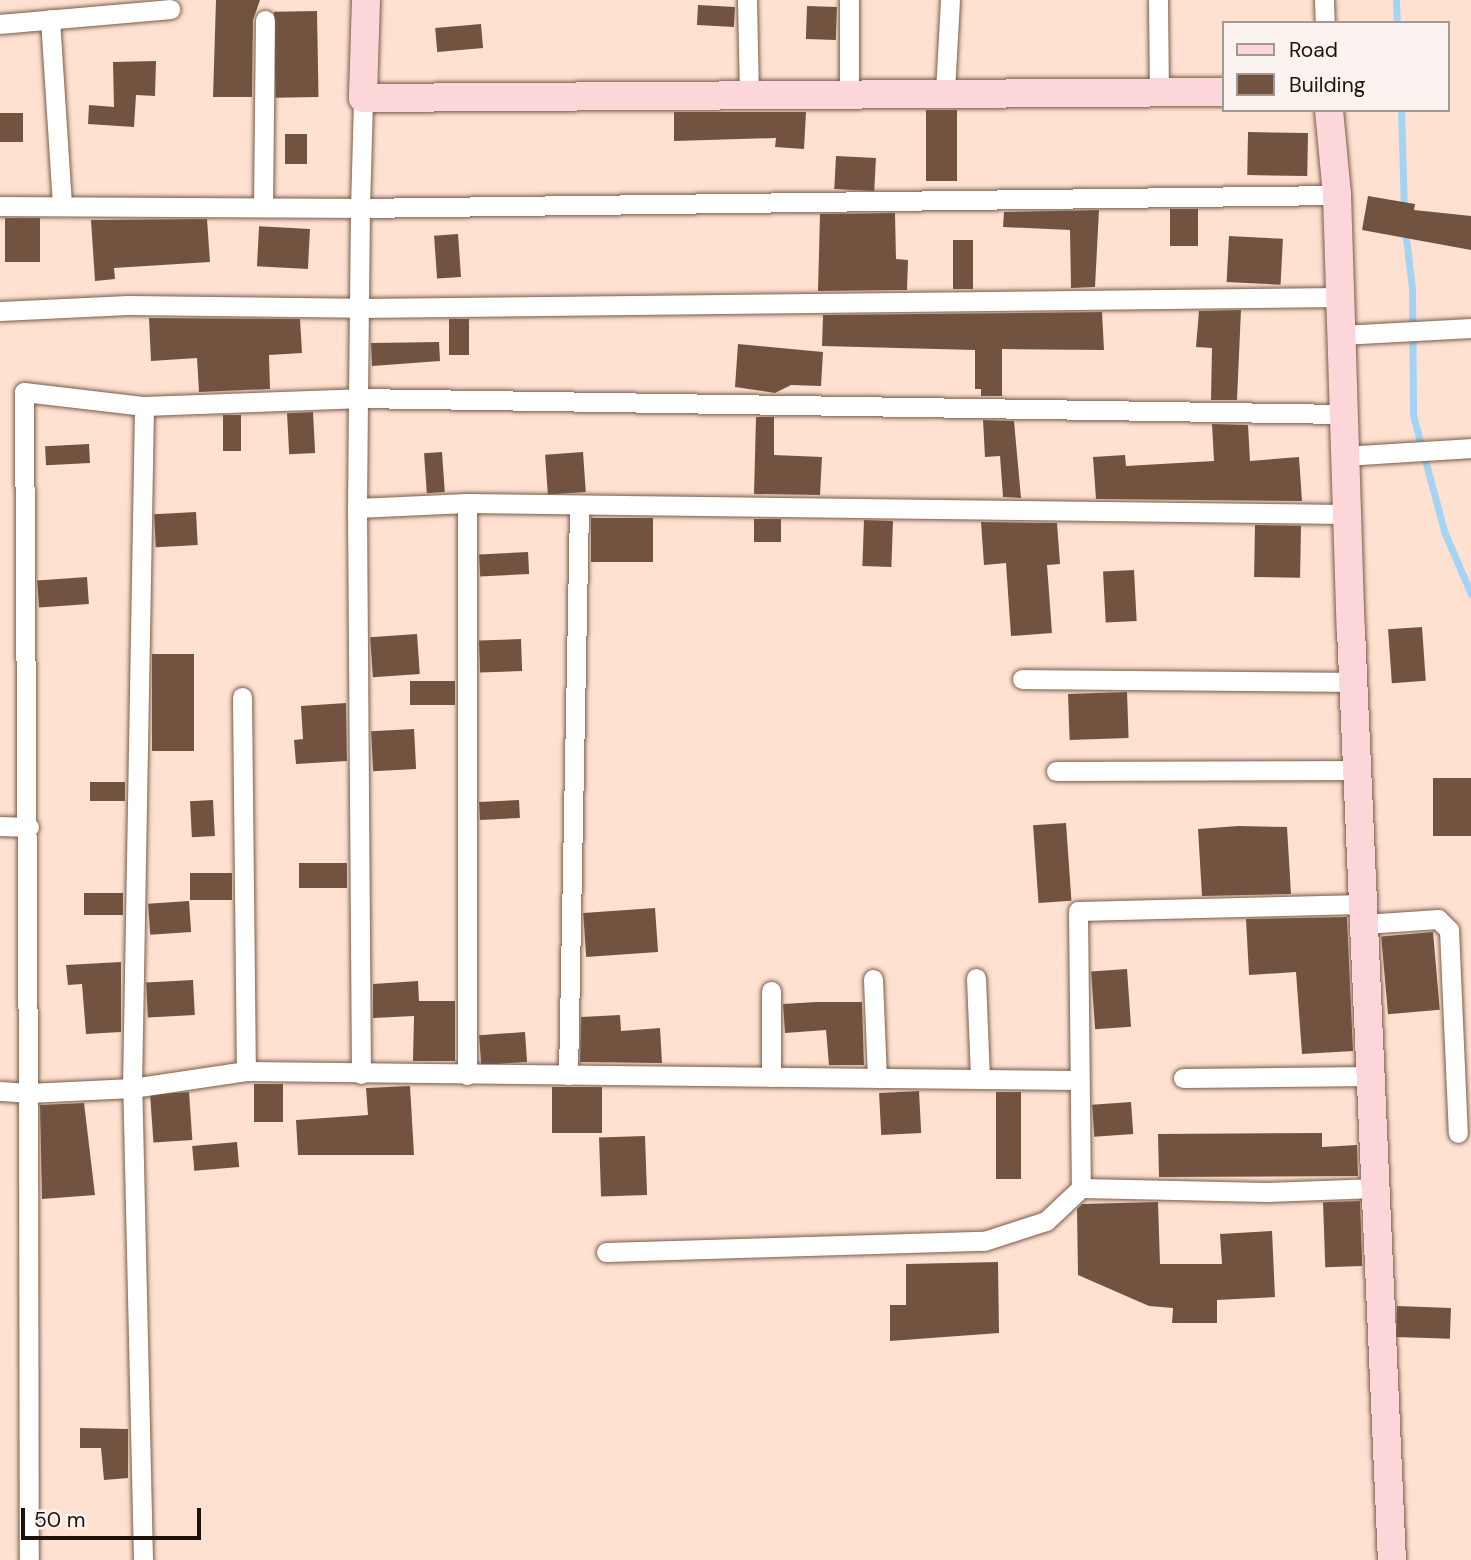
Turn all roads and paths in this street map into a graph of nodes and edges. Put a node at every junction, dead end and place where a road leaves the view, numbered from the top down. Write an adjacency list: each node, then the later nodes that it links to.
1 (366, 0): 17 (street)
2 (747, 0): 16 (street)
3 (849, 0): 15 (street)
4 (950, 0): 13 (street)
5 (1158, 0): 12 (street)
6 (1324, 0): 10 (street)
7 (170, 9): 8 (street)
8 (50, 19): 11 (street); 21 (street)
9 (265, 20): 22 (street)
10 (1325, 21)
11 (0, 24)
12 (1159, 90): 13 (street); 14 (street)
13 (945, 92): 15 (street)
14 (1222, 92)
15 (849, 93): 16 (street)
16 (749, 94): 17 (street)
17 (363, 98): 23 (street)
18 (1329, 112): 19 (street)
19 (1337, 195): 23 (street); 24 (street)
20 (0, 206): 21 (street)
21 (62, 206): 22 (street)
22 (263, 207): 23 (street)
23 (360, 208): 25 (street)
24 (1340, 297): 25 (street); 28 (street)
25 (358, 308): 26 (street); 29 (street)
26 (0, 311)
27 (1471, 327): 28 (street)
28 (1341, 335): 31 (street)
29 (358, 398): 30 (street); 31 (street); 36 (street)
30 (144, 406): 44 (street); 59 (street)
31 (1345, 414): 33 (street)
32 (1471, 448): 33 (street)
33 (1345, 456): 37 (street)
34 (467, 503): 35 (street); 36 (street); 52 (street)
35 (579, 505): 37 (street); 51 (street)
36 (357, 508): 50 (street)
37 (1347, 514): 39 (street)
38 (1022, 679): 39 (street)
39 (1353, 682): 41 (street)
40 (242, 697): 49 (street)
41 (1357, 770): 42 (street); 45 (street)
42 (1056, 771)
43 (0, 826): 44 (street)
44 (29, 827): 61 (street)
45 (1364, 914): 53 (street); 58 (street); 62 (street)
46 (976, 978): 57 (street)
47 (873, 979): 56 (street)
48 (771, 992): 54 (street)
49 (246, 1072): 50 (street); 59 (street)
50 (361, 1074): 52 (street)
51 (568, 1074): 52 (street); 54 (street)
52 (467, 1075)
53 (1371, 1076): 55 (street); 64 (street)
54 (771, 1077): 56 (street)
55 (1183, 1077)
56 (877, 1078): 57 (street)
57 (980, 1079): 58 (street)
58 (1076, 1080): 63 (street)
59 (132, 1088): 61 (street); 67 (street)
60 (0, 1091): 61 (street)
61 (27, 1093): 66 (street)
62 (1458, 1133)
63 (1081, 1188): 64 (street); 65 (street)
64 (1376, 1188): 68 (street)
65 (606, 1252)
66 (29, 1560)
67 (144, 1560)
68 (1392, 1560)

